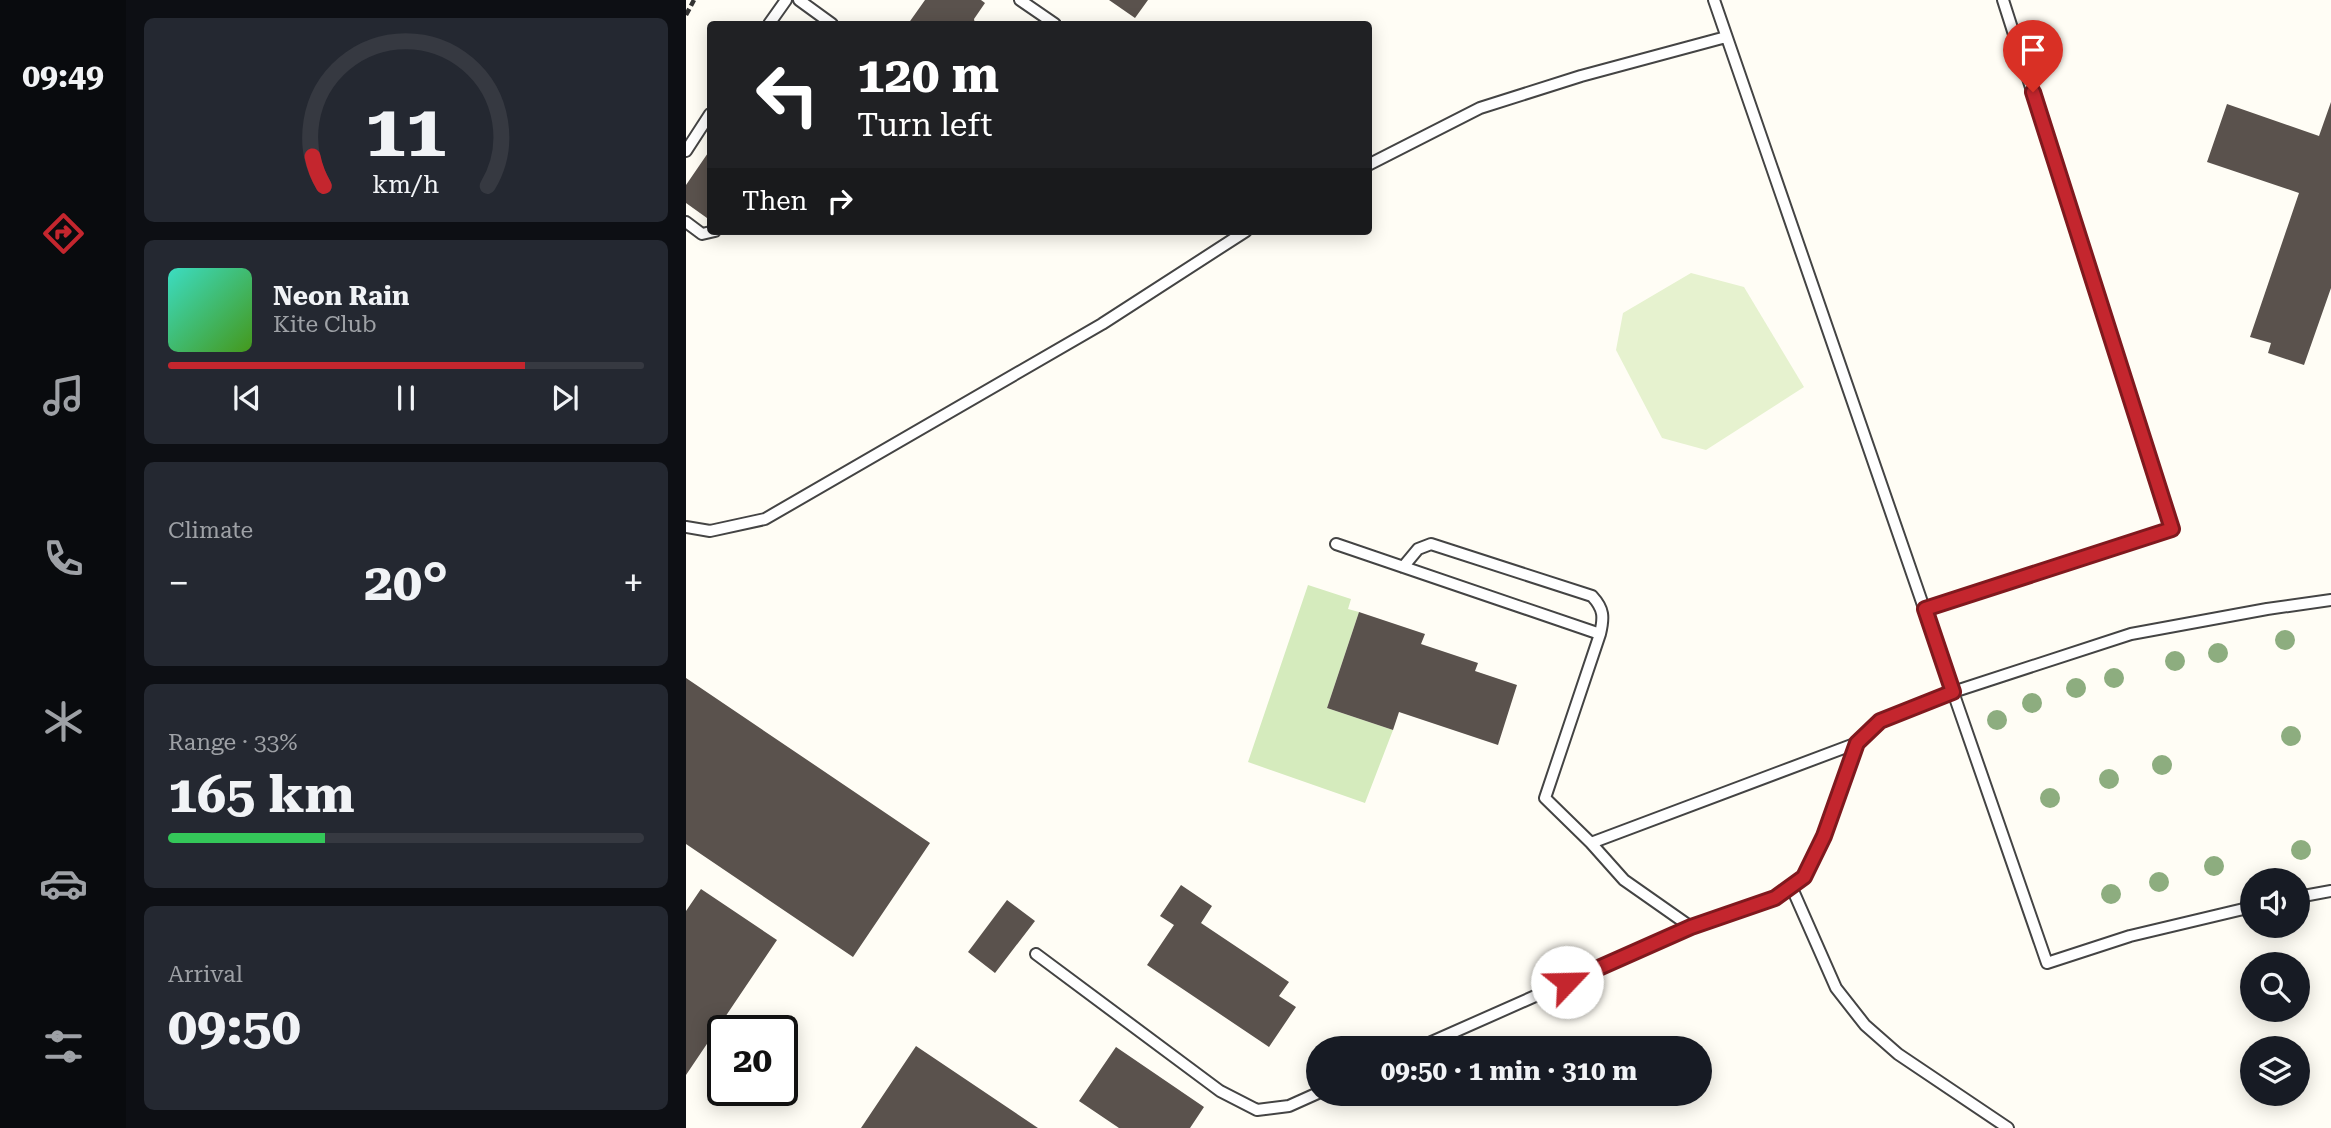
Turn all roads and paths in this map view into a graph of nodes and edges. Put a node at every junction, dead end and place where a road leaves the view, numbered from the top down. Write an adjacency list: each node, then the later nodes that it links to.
1 (694, 0): 7 (path)
2 (786, 0): 8 (lane)
3 (799, 0): 9 (lane)
4 (1020, 0): 10 (lane)
5 (1714, 0): 11 (lane)
6 (2003, 0): 22 (lane)
7 (686, 15)
8 (771, 21)
9 (828, 21)
10 (1051, 21)
11 (1726, 37): 14 (lane); 22 (lane)
12 (707, 119): 13 (lane)
13 (686, 151)
14 (1372, 163)
15 (686, 222): 16 (lane)
16 (707, 234)
17 (1240, 235): 18 (lane)
18 (686, 527)
19 (1336, 544): 20 (lane)
20 (1403, 567): 23 (lane); 23 (lane)
21 (2331, 600): 24 (lane)
22 (1925, 609): 24 (lane)
23 (1600, 634): 26 (lane)
24 (1953, 692): 25 (lane); 30 (lane)
25 (1857, 743): 26 (lane); 27 (lane)
26 (1591, 843): 31 (lane)
27 (1791, 886): 31 (lane); 35 (lane)
28 (2331, 891): 29 (lane)
29 (2310, 895)
30 (2240, 910)
31 (1691, 927): 33 (lane)
32 (1036, 954): 34 (lane)
33 (1445, 1036)
34 (1306, 1098)
35 (2008, 1128)

